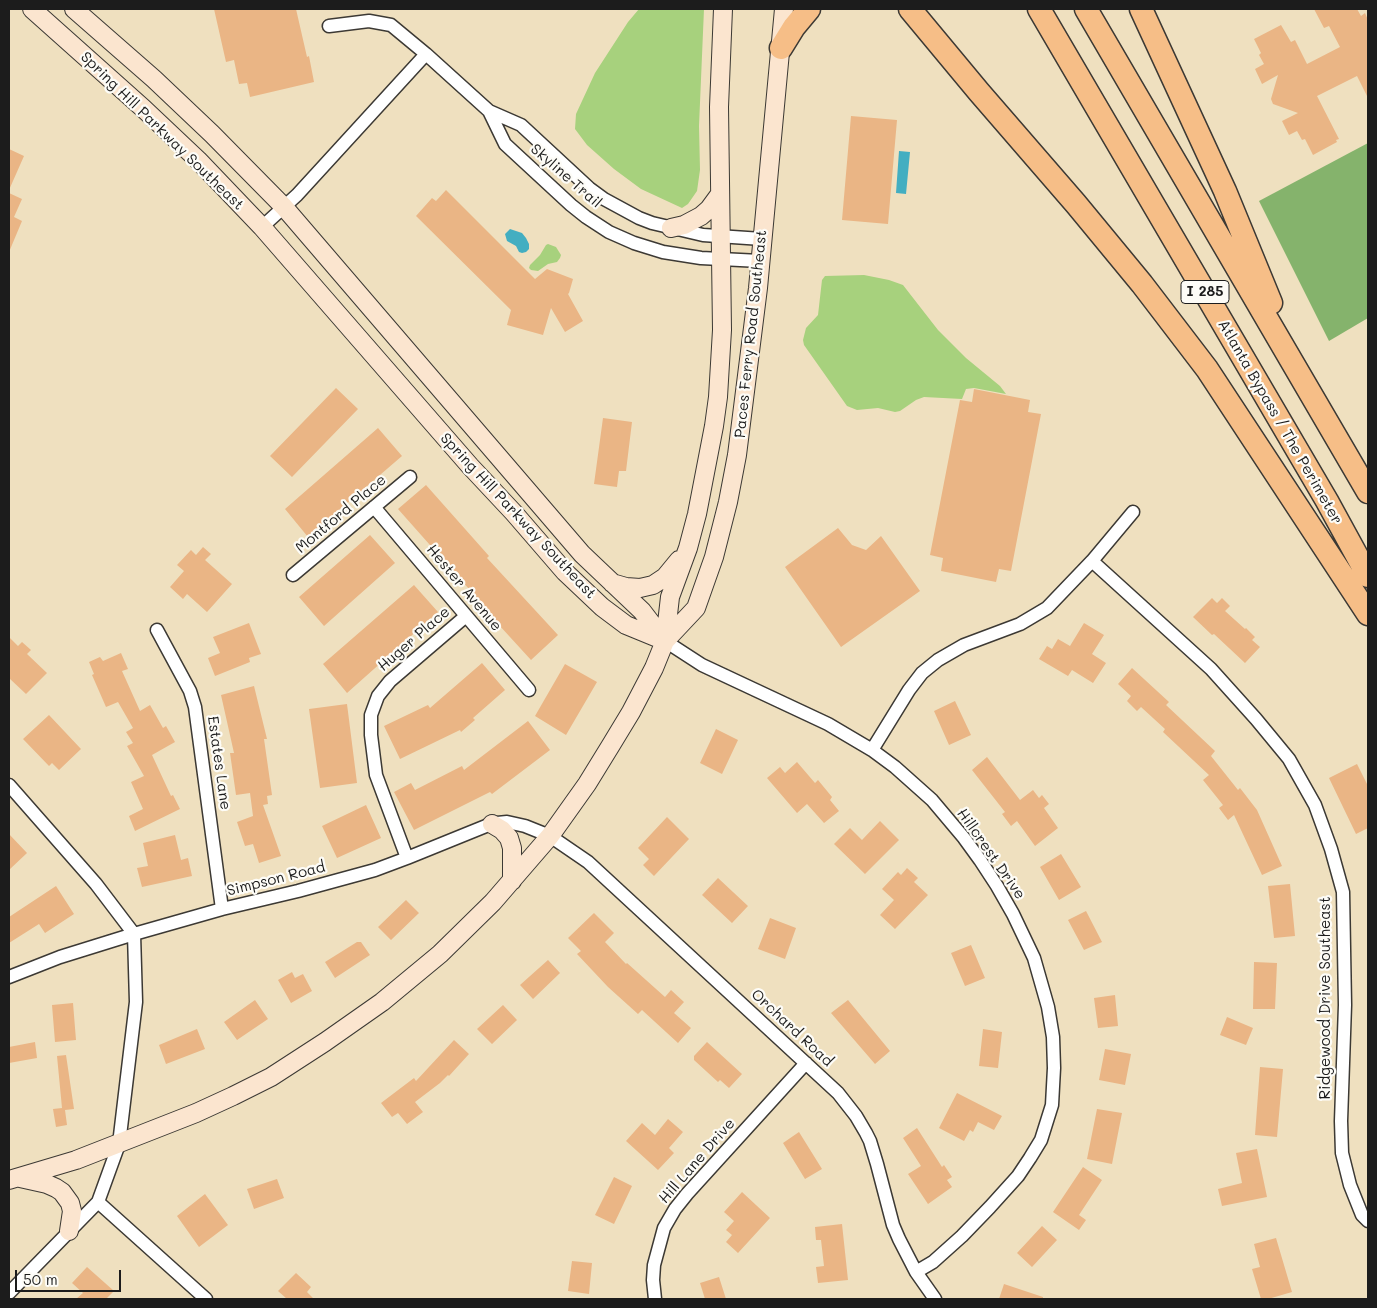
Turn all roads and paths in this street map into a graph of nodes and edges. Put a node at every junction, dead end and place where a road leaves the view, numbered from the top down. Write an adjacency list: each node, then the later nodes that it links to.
1 (32, 9): 16 (main road, Spring Hill Parkway Southeast)
2 (74, 9): 15 (main road, Spring Hill Parkway Southeast)
3 (723, 9): 14 (main road, Paces Ferry Road Southeast)
4 (784, 9): 11 (main road, Paces Ferry Road Southeast)
5 (809, 9): 11 (highway)
6 (910, 9): 32 (highway)
7 (1039, 9): 30 (highway, Atlanta Bypass / The Perimeter / I 285)
8 (1086, 9): 22 (highway, I 285)
9 (1141, 9): 22 (highway)
10 (329, 26): 12 (street, Skyline Trail)
11 (781, 48): 19 (main road, Paces Ferry Road Southeast)
12 (426, 54): 13 (street, Skyline Trail); 15 (street)
13 (489, 111): 17 (street, Skyline Trail); 20 (street, Skyline Trail)
14 (720, 194): 17 (main road); 18 (main road, Paces Ferry Road Southeast)
15 (284, 207): 16 (street); 31 (main road, Spring Hill Parkway Southeast)
16 (262, 227): 35 (main road, Spring Hill Parkway Southeast)
17 (671, 228): 18 (street, Skyline Trail)
18 (722, 237): 19 (street, Skyline Trail); 20 (main road, Paces Ferry Road Southeast)
19 (762, 239): 21 (main road, Paces Ferry Road Southeast)
20 (722, 259): 21 (street, Skyline Trail); 27 (main road, Paces Ferry Road Southeast)
21 (760, 260): 35 (main road, Paces Ferry Road Southeast)
22 (1305, 385): 24 (highway, I 285)
23 (410, 477): 25 (street, Montford Place)
24 (1368, 492)
25 (374, 507): 29 (street, Montford Place); 33 (street, Hester Avenue)
26 (1133, 512): 28 (street)
27 (688, 548): 31 (main road); 35 (main road, Paces Ferry Road Southeast)
28 (1092, 561): 37 (street); 50 (street, Ridgewood Drive Southeast)
29 (293, 575)
30 (1368, 576)
31 (611, 583): 35 (main road, Spring Hill Parkway Southeast)
32 (1368, 614)
33 (466, 616): 36 (street, Hester Avenue); 41 (street, Huger Place)
34 (157, 630): 43 (street, Estates Lane)
35 (665, 641): 37 (street, Hillcrest Drive); 40 (main road, Paces Ferry Road Southeast)
36 (529, 690)
37 (872, 750): 52 (street, Hillcrest Drive)
38 (11, 791): 44 (street)
39 (492, 824): 40 (street, Simpson Road); 41 (street, Simpson Road); 42 (main road)
40 (550, 836): 42 (main road, Paces Ferry Road Southeast); 46 (street, Orchard Road)
41 (408, 858): 43 (street, Simpson Road)
42 (512, 881): 47 (main road, Paces Ferry Road Southeast)
43 (222, 909): 44 (street, Simpson Road)
44 (134, 934): 45 (street, Simpson Road); 47 (street)
45 (9, 977)
46 (806, 1063): 52 (street, Orchard Road); 55 (street, Hill Lane Drive)
47 (118, 1144): 48 (main road, Paces Ferry Road Southeast); 49 (street)
48 (13, 1178): 51 (main road)
49 (98, 1202): 51 (street); 54 (street)
50 (1368, 1221)
51 (69, 1231): 53 (street)
52 (916, 1272): 56 (street, Orchard Road)
53 (9, 1293)
54 (206, 1299)
55 (655, 1299)
56 (935, 1299)

